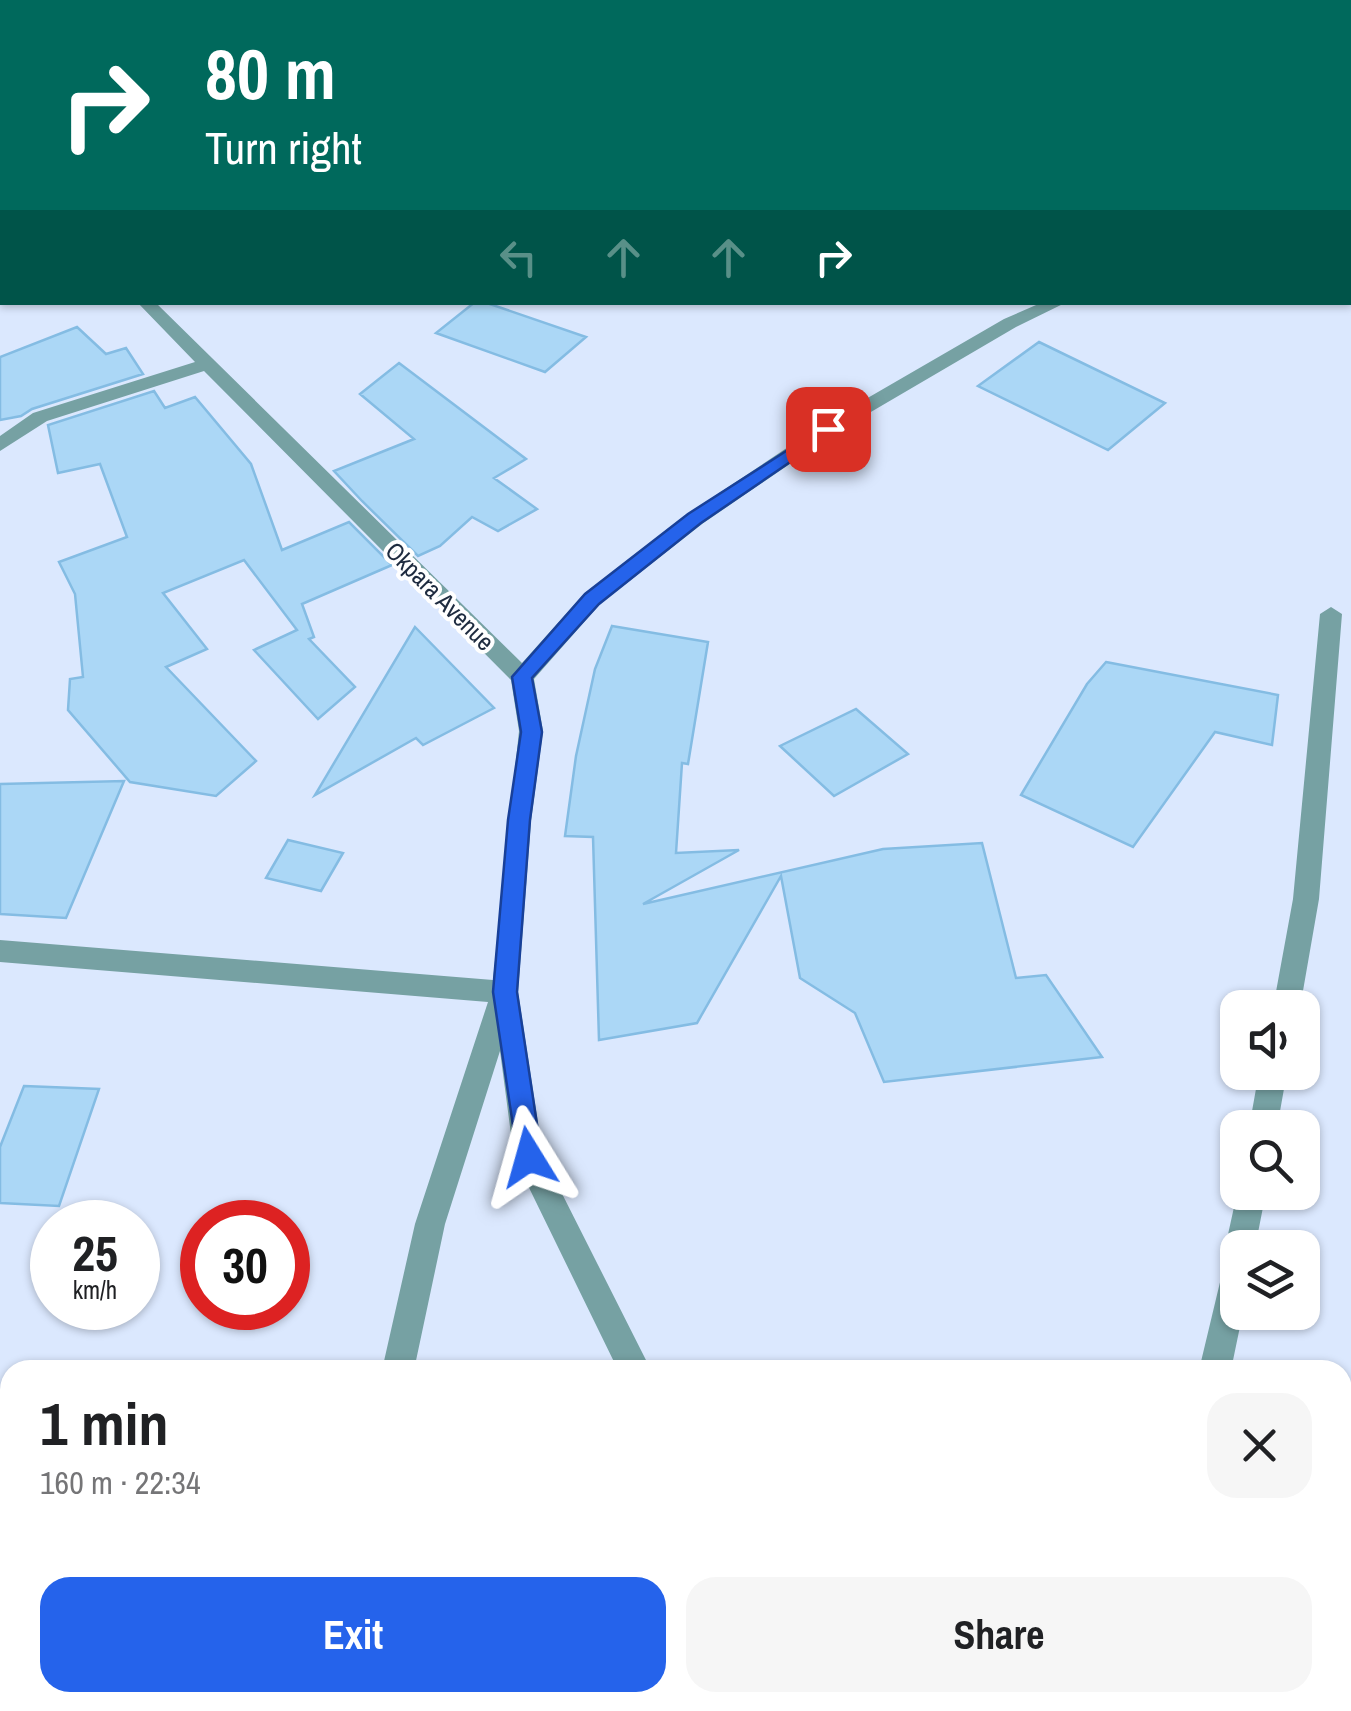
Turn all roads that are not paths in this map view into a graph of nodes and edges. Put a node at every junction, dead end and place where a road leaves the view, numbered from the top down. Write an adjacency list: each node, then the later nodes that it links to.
1 (148, 305): 3 (street, Okpara Avenue)
2 (1052, 305): 6 (street)
3 (206, 364): 4 (street); 6 (street, Okpara Avenue)
4 (0, 445)
5 (1331, 614): 8 (street)
6 (522, 677): 9 (street)
7 (0, 951): 9 (street)
8 (1289, 990)
9 (505, 992): 11 (street); 12 (street)
10 (1223, 1330): 13 (street)
11 (400, 1360)
12 (629, 1360)
13 (1216, 1360)

